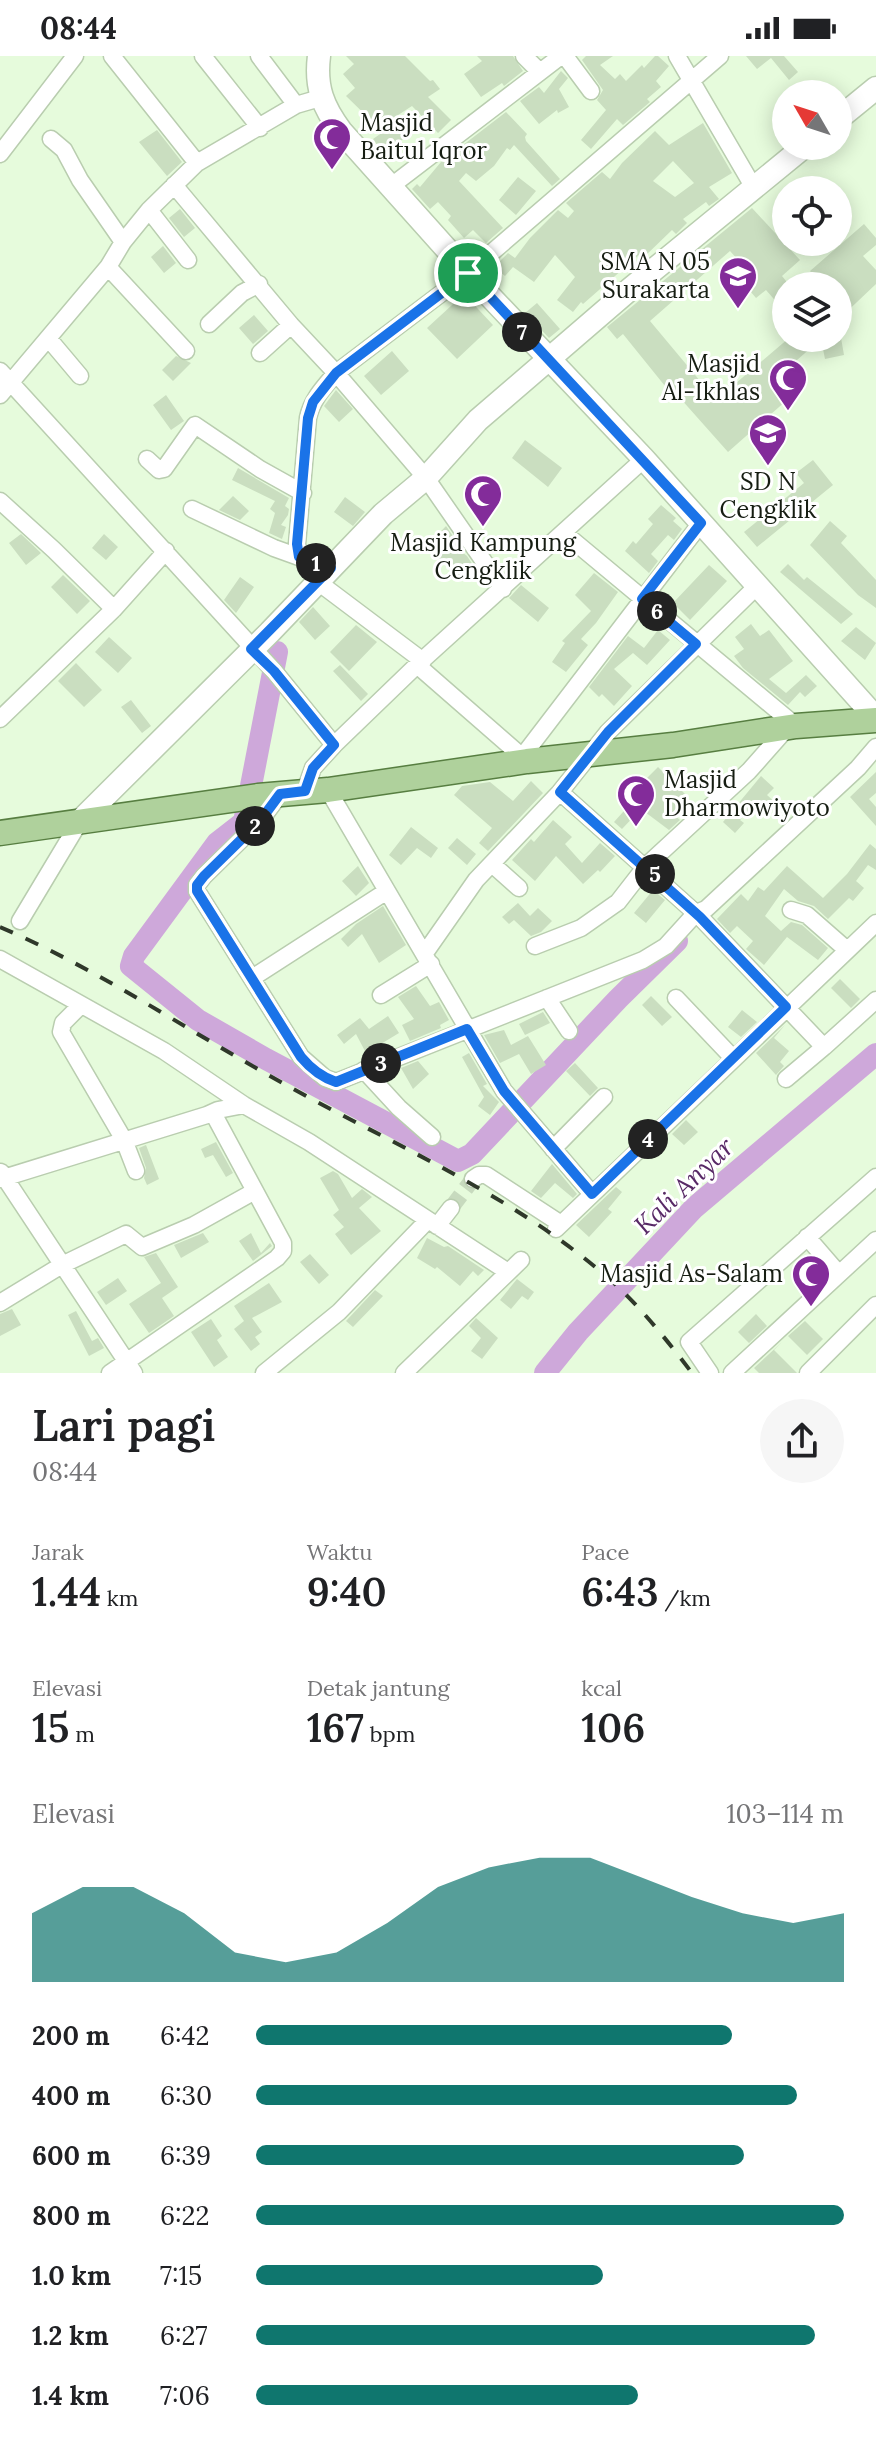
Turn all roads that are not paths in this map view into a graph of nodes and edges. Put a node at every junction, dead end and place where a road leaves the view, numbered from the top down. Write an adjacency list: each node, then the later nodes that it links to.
1 (75, 56): 19 (street)
2 (112, 56): 21 (street)
3 (203, 56): 17 (street)
4 (259, 56): 15 (street)
5 (319, 56): 14 (main road)
6 (524, 56): 10 (street)
7 (563, 56): 10 (street); 13 (street)
8 (677, 56): 11 (street)
9 (720, 56): 11 (street)
10 (540, 72): 23 (street)
11 (691, 81): 24 (street); 29 (street)
12 (876, 88): 16 (main road)
13 (591, 91)
14 (320, 98): 15 (street); 23 (main road)
15 (296, 105): 17 (street)
16 (852, 108)
17 (260, 128): 21 (street)
18 (51, 139): 26 (street)
19 (2, 153)
20 (788, 160): 24 (main road)
21 (197, 163): 22 (street)
22 (174, 185): 25 (street); 30 (street)
23 (390, 187): 29 (main road)
24 (754, 188): 36 (main road)
25 (149, 210): 26 (street); 27 (street)
26 (123, 242): 28 (street)
27 (188, 260)
28 (108, 267): 33 (street); 34 (street)
29 (468, 273): 36 (main road); 38 (street)
30 (259, 284): 31 (street); 32 (street)
31 (209, 324)
32 (291, 325): 35 (street); 38 (street)
33 (48, 338): 37 (street); 39 (street)
34 (186, 351)
35 (260, 353)
36 (548, 360): 42 (main road); 43 (main road)
37 (13, 373): 40 (street); 49 (street)
38 (336, 373): 43 (street); 44 (street)
39 (80, 376)
40 (0, 395)
41 (147, 459): 44 (street)
42 (644, 459): 47 (main road); 48 (street)
43 (426, 478): 51 (main road); 53 (street)
44 (303, 493): 50 (street)
45 (0, 501): 55 (street)
46 (192, 509): 50 (street)
47 (701, 523): 52 (main road); 54 (street)
48 (564, 533): 53 (street); 54 (street)
49 (166, 551): 55 (street); 57 (street)
50 (299, 557): 51 (street)
51 (325, 575): 57 (main road); 58 (street)
52 (756, 587): 56 (street); 59 (main road)
53 (503, 589): 58 (street)
54 (642, 599): 56 (street); 65 (street)
55 (114, 609): 60 (street)
56 (696, 644): 61 (street); 64 (street)
57 (256, 654): 62 (street); 69 (main road)
58 (420, 663): 62 (street); 65 (street)
59 (872, 707): 61 (main road)
60 (0, 719)
61 (792, 727): 64 (main road); 72 (street)
62 (334, 745): 66 (street)
63 (876, 747): 76 (street)
64 (591, 755): 65 (main road); 67 (street)
65 (524, 759): 66 (main road)
66 (313, 783): 68 (main road); 74 (street)
67 (560, 792): 71 (street); 72 (street)
68 (272, 795): 69 (main road); 83 (street)
69 (80, 821): 70 (main road); 77 (street)
70 (0, 833)
71 (492, 864): 73 (street); 81 (street)
72 (646, 866): 76 (street); 79 (street)
73 (519, 888)
74 (387, 891): 81 (street); 83 (street)
75 (791, 910): 80 (street)
76 (702, 919): 85 (street); 89 (street)
77 (20, 921)
78 (876, 923): 80 (street)
79 (535, 946)
80 (847, 950): 89 (street)
81 (428, 958): 84 (street); 90 (street)
82 (0, 959): 88 (street)
83 (252, 978): 94 (street)
84 (381, 995)
85 (547, 998): 90 (street); 91 (street)
86 (676, 998): 93 (street)
87 (876, 1000): 92 (street)
88 (81, 1005): 96 (street); 101 (street)
89 (786, 1007): 92 (street); 93 (street)
90 (467, 1029): 94 (street); 102 (street)
91 (569, 1031)
92 (824, 1047): 95 (street)
93 (732, 1057): 108 (street)
94 (364, 1070): 100 (street)
95 (786, 1079)
96 (218, 1088): 98 (street); 99 (street)
97 (604, 1097): 102 (street)
98 (244, 1105): 99 (street); 110 (street)
99 (216, 1111): 101 (street); 107 (street)
100 (432, 1137)
101 (124, 1140): 103 (street); 104 (street)
102 (553, 1149): 108 (street)
103 (136, 1171)
104 (1, 1176): 114 (street)
105 (876, 1177): 111 (street)
106 (473, 1179): 108 (street)
107 (255, 1191): 114 (street); 119 (street)
108 (592, 1194)
109 (451, 1208): 110 (street)
110 (432, 1223): 115 (street); 122 (street)
111 (807, 1237): 116 (street); 123 (street)
112 (876, 1240): 116 (street)
113 (521, 1260): 115 (street)
114 (62, 1265): 117 (street); 119 (street)
115 (508, 1272): 120 (street)
116 (839, 1274): 124 (street)
117 (0, 1303)
118 (876, 1305): 125 (street)
119 (130, 1368): 121 (street)
120 (404, 1372)
121 (110, 1373)
122 (264, 1373)
123 (710, 1373)
124 (732, 1373)
125 (808, 1373)

